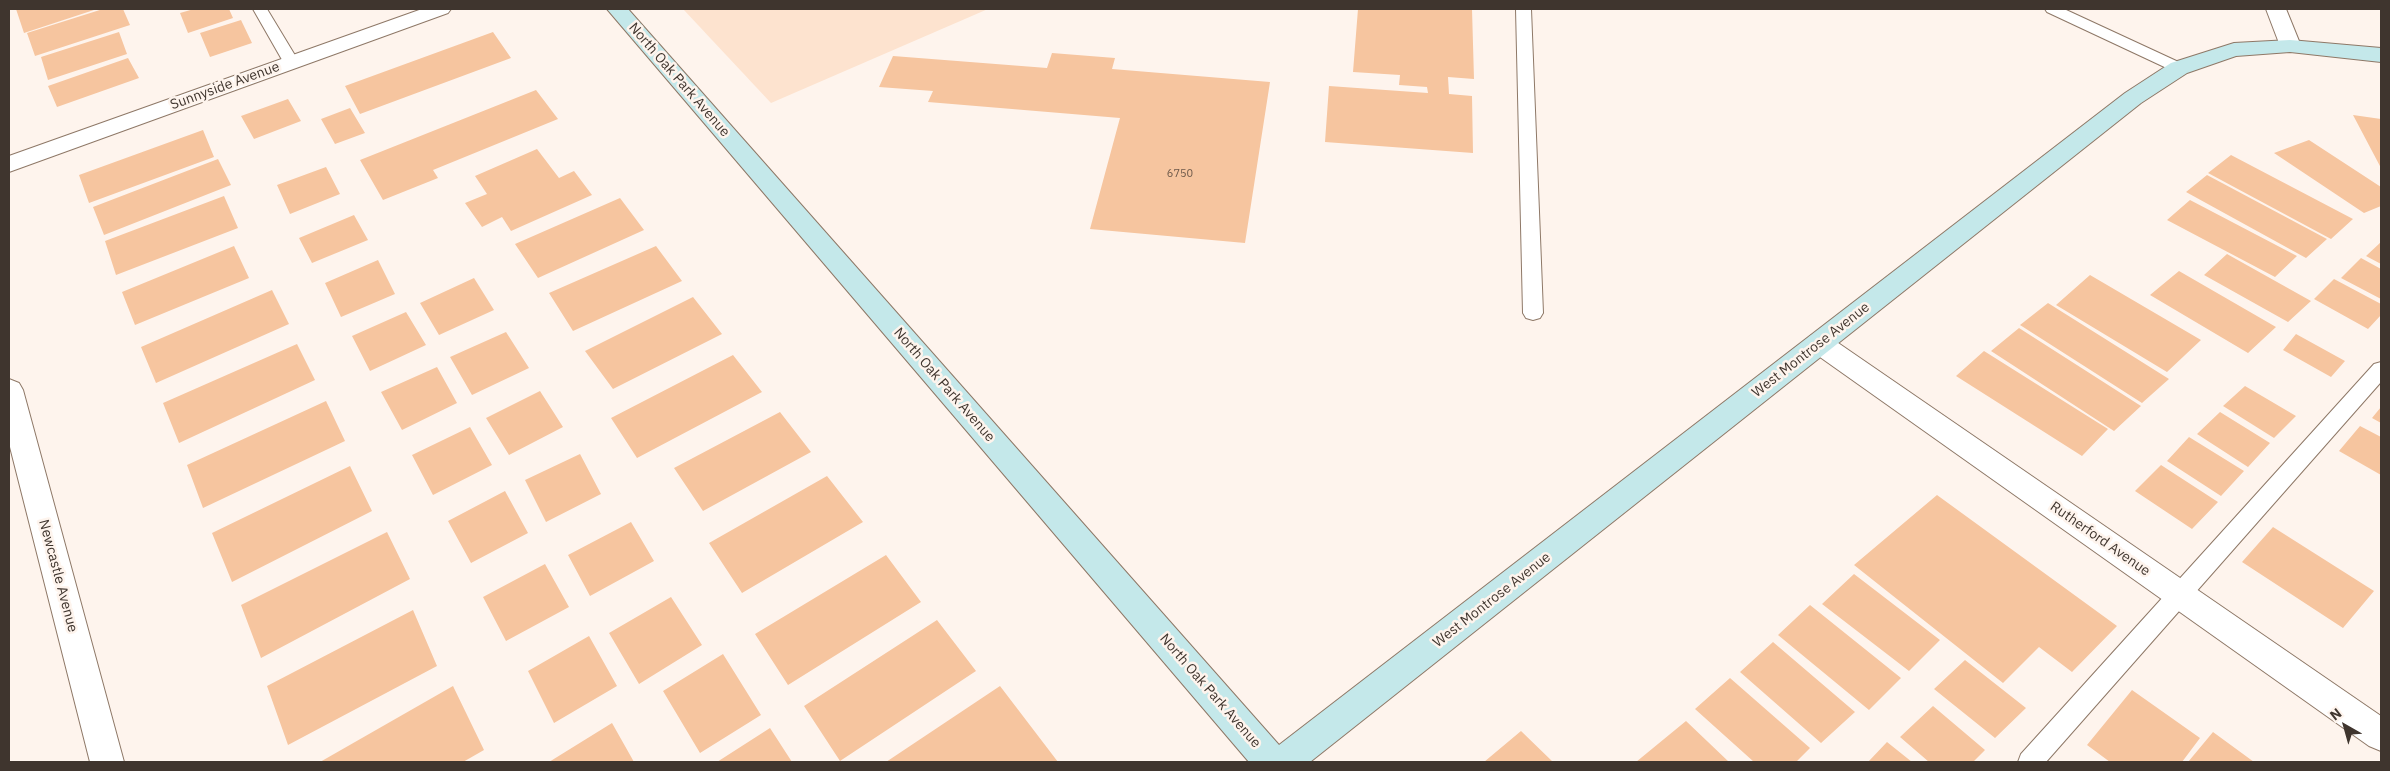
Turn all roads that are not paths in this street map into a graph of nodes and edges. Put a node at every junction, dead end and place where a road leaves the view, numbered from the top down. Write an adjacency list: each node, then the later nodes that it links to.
1 (260, 9): 9 (lane)
2 (441, 9): 9 (street, Sunnyside Avenue)
3 (617, 9): 19 (street, North Oak Park Avenue)
4 (1522, 9): 12 (lane)
5 (2052, 9): 10 (lane)
6 (2276, 9): 7 (street)
7 (2290, 46): 8 (street, West Montrose Avenue); 10 (street, West Montrose Avenue)
8 (2381, 55)
9 (291, 62): 11 (street, Sunnyside Avenue)
10 (2179, 68): 13 (street, West Montrose Avenue)
11 (9, 164)
12 (1533, 313)
13 (1819, 343): 16 (street, Rutherford Avenue); 20 (street, West Montrose Avenue)
14 (2381, 370): 16 (lane)
15 (9, 390): 18 (street, Newcastle Avenue)
16 (2180, 595): 17 (street, Rutherford Avenue); 21 (lane)
17 (2381, 735)
18 (107, 762)
19 (1271, 762)
20 (1284, 762)
21 (2030, 762)

